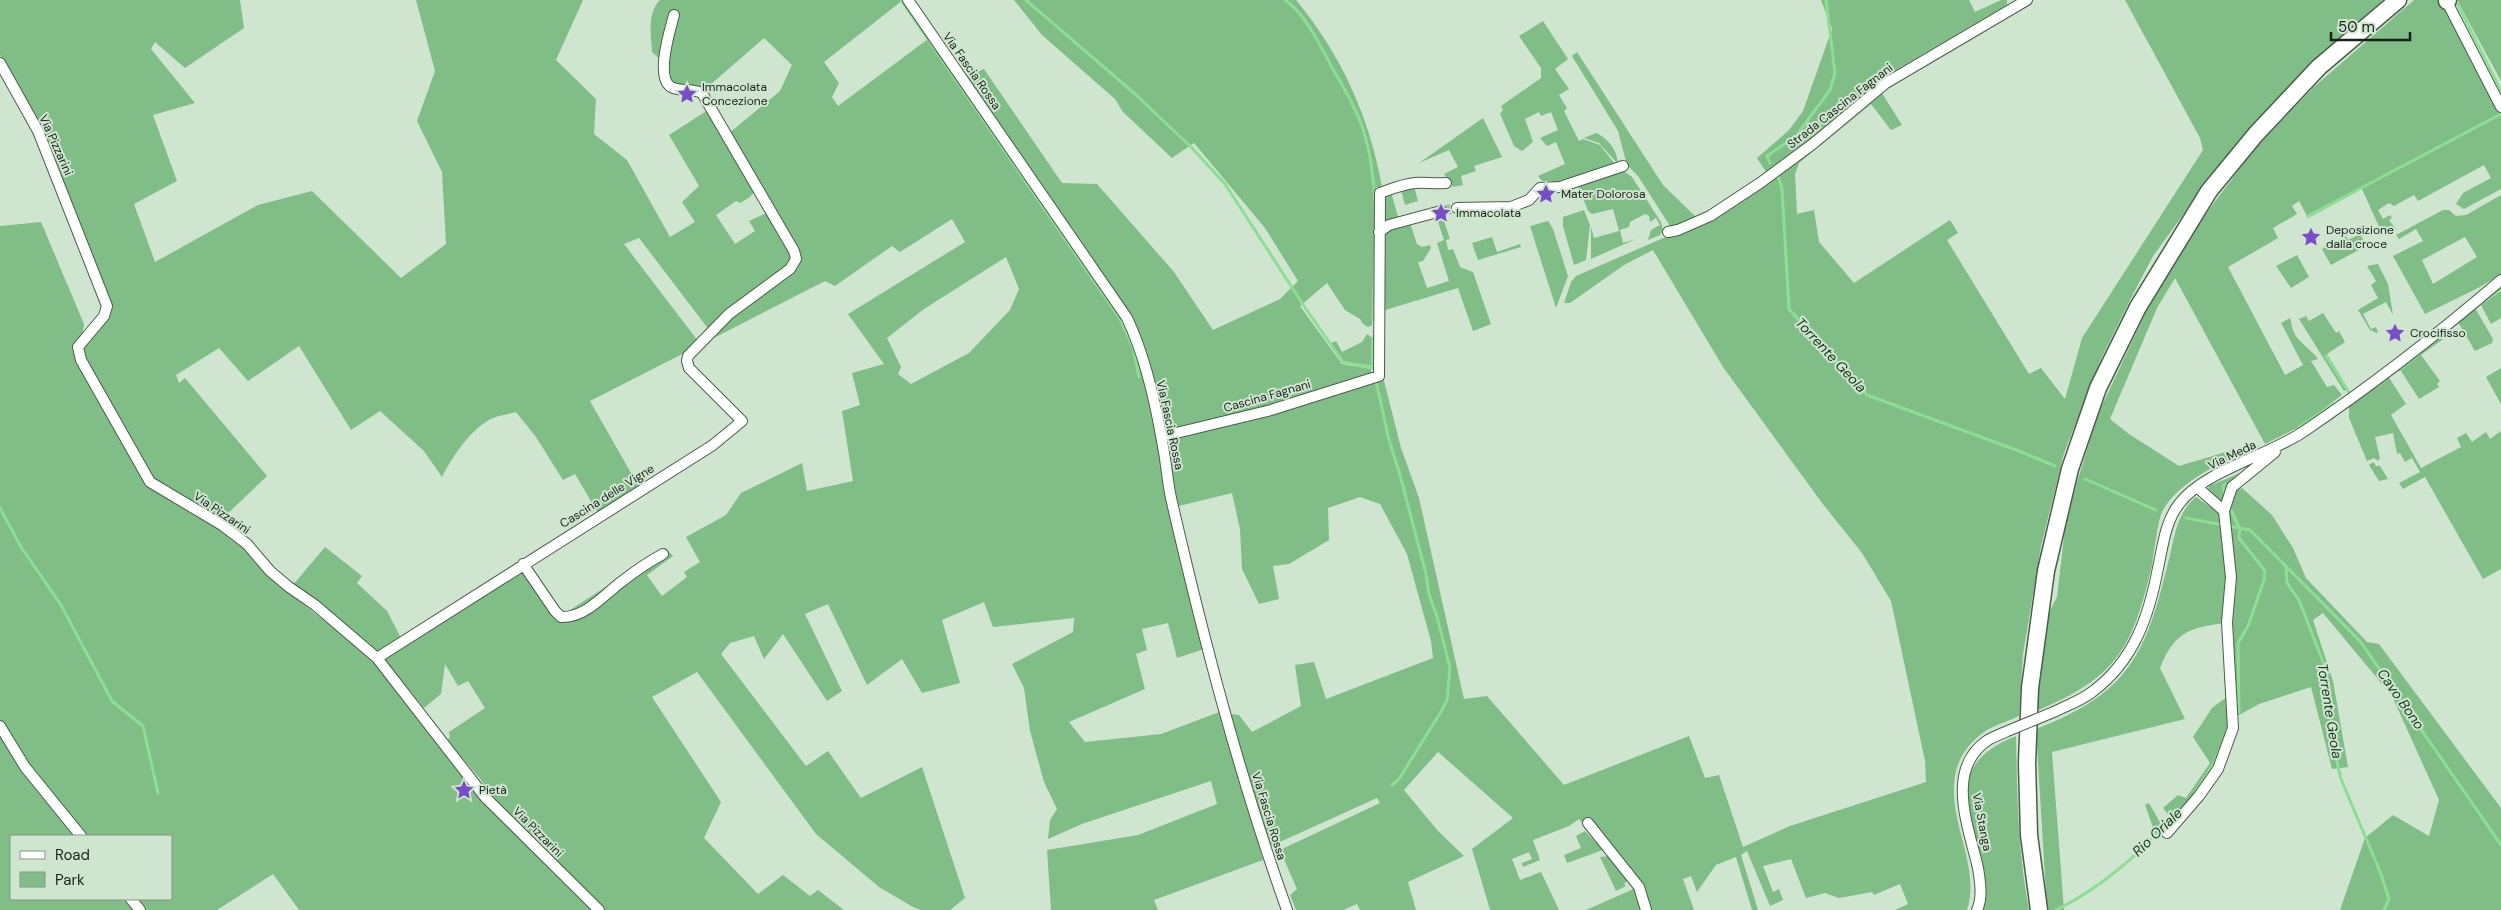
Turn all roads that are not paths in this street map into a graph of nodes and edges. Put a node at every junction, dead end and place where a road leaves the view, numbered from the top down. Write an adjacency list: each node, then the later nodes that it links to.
1 (908, 0): 15 (street, Via Fascia Rossa)
2 (2027, 0): 13 (street, Strada Cascina Fagnani)
3 (2398, 0): 33 (highway)
4 (2447, 0): 7 (street)
5 (674, 15): 20 (street, Cascina delle Vigne)
6 (0, 64): 21 (street, Via Pizzarini)
7 (2501, 107)
8 (1623, 166): 10 (street)
9 (1446, 183): 12 (street)
10 (1457, 208)
11 (1441, 211): 12 (street)
12 (1379, 232): 15 (street, Cascina Fagnani)
13 (1668, 232)
14 (2501, 280): 16 (street, Via Meda)
15 (1162, 439): 30 (street, Via Fascia Rossa)
16 (2286, 443): 17 (street, Via Meda); 18 (street)
17 (2197, 487): 18 (street); 22 (street, Via Meda)
18 (2225, 516): 25 (street)
19 (663, 554): 20 (street)
20 (523, 564): 21 (street, Cascina delle Vigne)
21 (377, 658): 29 (street, Via Pizzarini)
22 (2056, 712): 32 (street, Via Stanga, bridge)
23 (0, 726): 26 (street)
24 (1588, 823): 31 (street)
25 (2167, 833)
26 (80, 835)
27 (132, 900): 28 (street)
28 (140, 910)
29 (599, 910)
30 (1287, 910)
31 (1646, 910)
32 (1977, 910)
33 (2039, 910)

